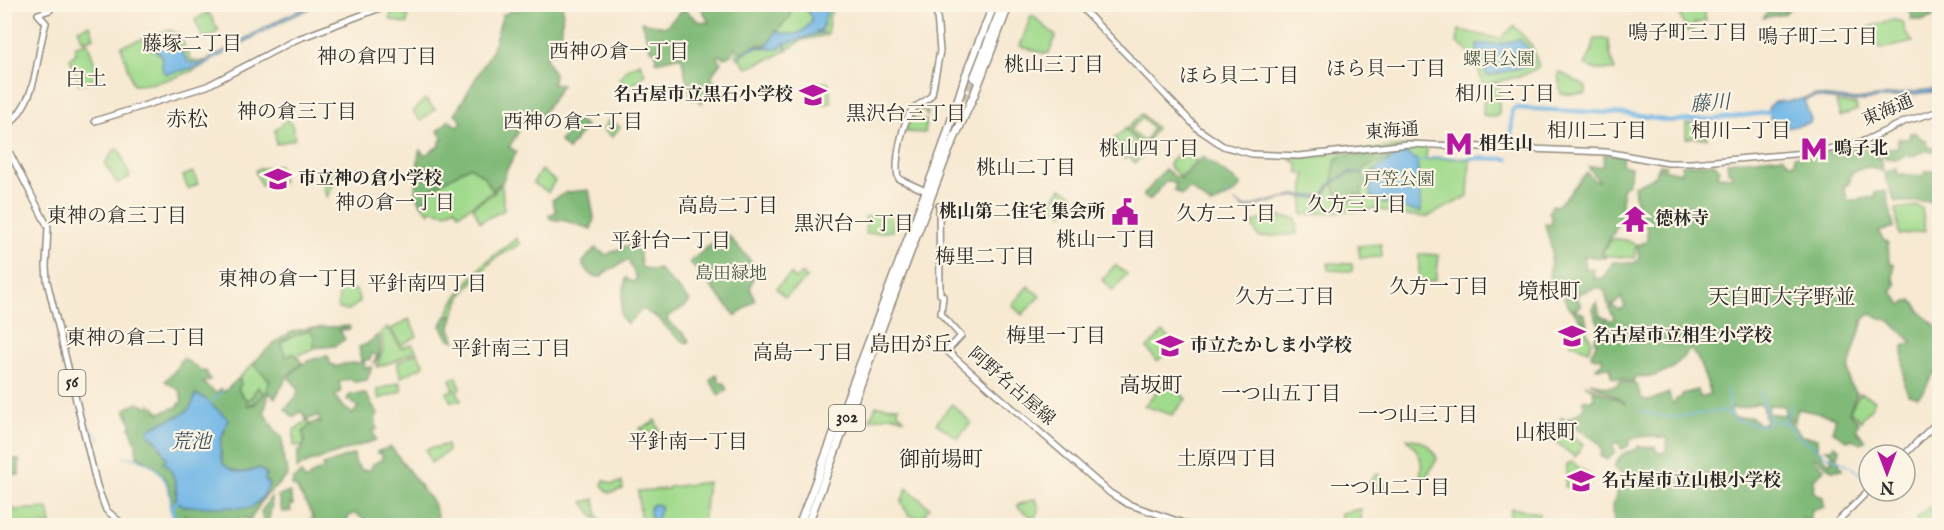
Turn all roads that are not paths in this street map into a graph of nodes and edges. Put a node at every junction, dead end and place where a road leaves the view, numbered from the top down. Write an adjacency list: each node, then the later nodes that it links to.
1 (53, 4): 10 (main road)
2 (391, 4): 9 (main road)
3 (936, 4): 12 (main road)
4 (994, 4): 7 (highway, 302)
5 (1004, 4): 7 (highway); 12 (highway)
6 (1079, 4): 8 (main road, 東海通)
7 (989, 15): 12 (highway, 302)
8 (1940, 110)
9 (95, 121)
10 (4, 131)
11 (4, 142): 19 (main road, 56)
12 (929, 193): 20 (highway, 302); 21 (highway, 302)
13 (939, 206): 22 (main road, 阿野名古屋線)
14 (1940, 419): 16 (main road)
15 (1940, 424): 17 (main road)
16 (1917, 443)
17 (1917, 444)
18 (1857, 503): 23 (main road)
19 (125, 525)
20 (799, 525)
21 (807, 525)
22 (1192, 525)
23 (1835, 525)

